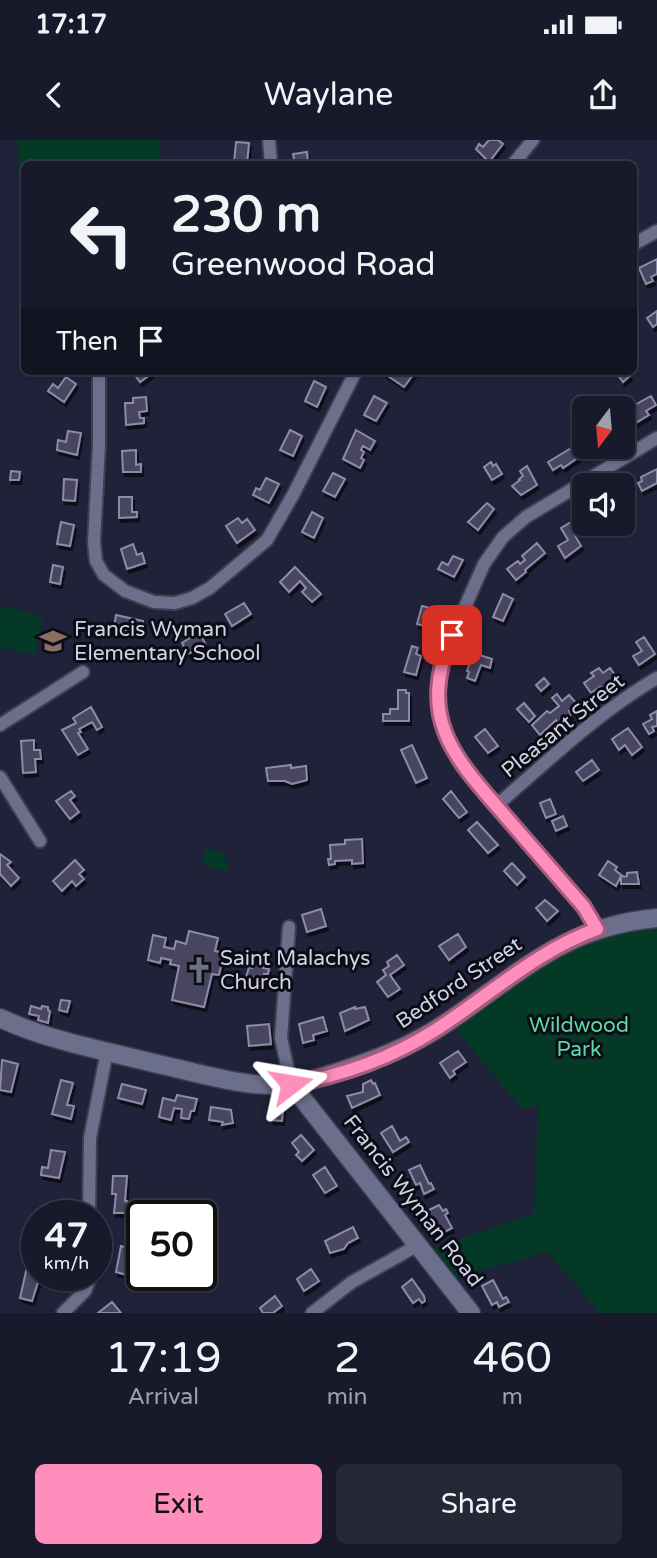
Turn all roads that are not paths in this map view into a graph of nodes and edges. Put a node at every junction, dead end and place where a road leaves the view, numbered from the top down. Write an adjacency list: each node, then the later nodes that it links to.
1 (268, 140): 3 (street)
2 (533, 140): 4 (street)
3 (271, 161)
4 (516, 161)
5 (657, 231): 6 (street)
6 (637, 242)
7 (99, 375): 8 (street)
8 (354, 375)
9 (657, 438): 14 (street)
10 (83, 672): 12 (street)
11 (657, 678): 14 (street, Pleasant Street)
12 (0, 725)
13 (0, 777): 15 (street)
14 (496, 806): 18 (street)
15 (40, 841)
16 (657, 918): 18 (main road, Bedford Street)
17 (289, 927): 21 (street)
18 (597, 929): 21 (main road, Bedford Street)
19 (0, 1018): 20 (main road, Bedford Street)
20 (107, 1051): 21 (main road, Bedford Street); 22 (street)
21 (291, 1084): 23 (main road, Francis Wyman Road)
22 (88, 1200)
23 (418, 1245): 26 (street); 27 (main road, Francis Wyman Road)
24 (85, 1291): 25 (street)
25 (63, 1313)
26 (312, 1313)
27 (471, 1313)

